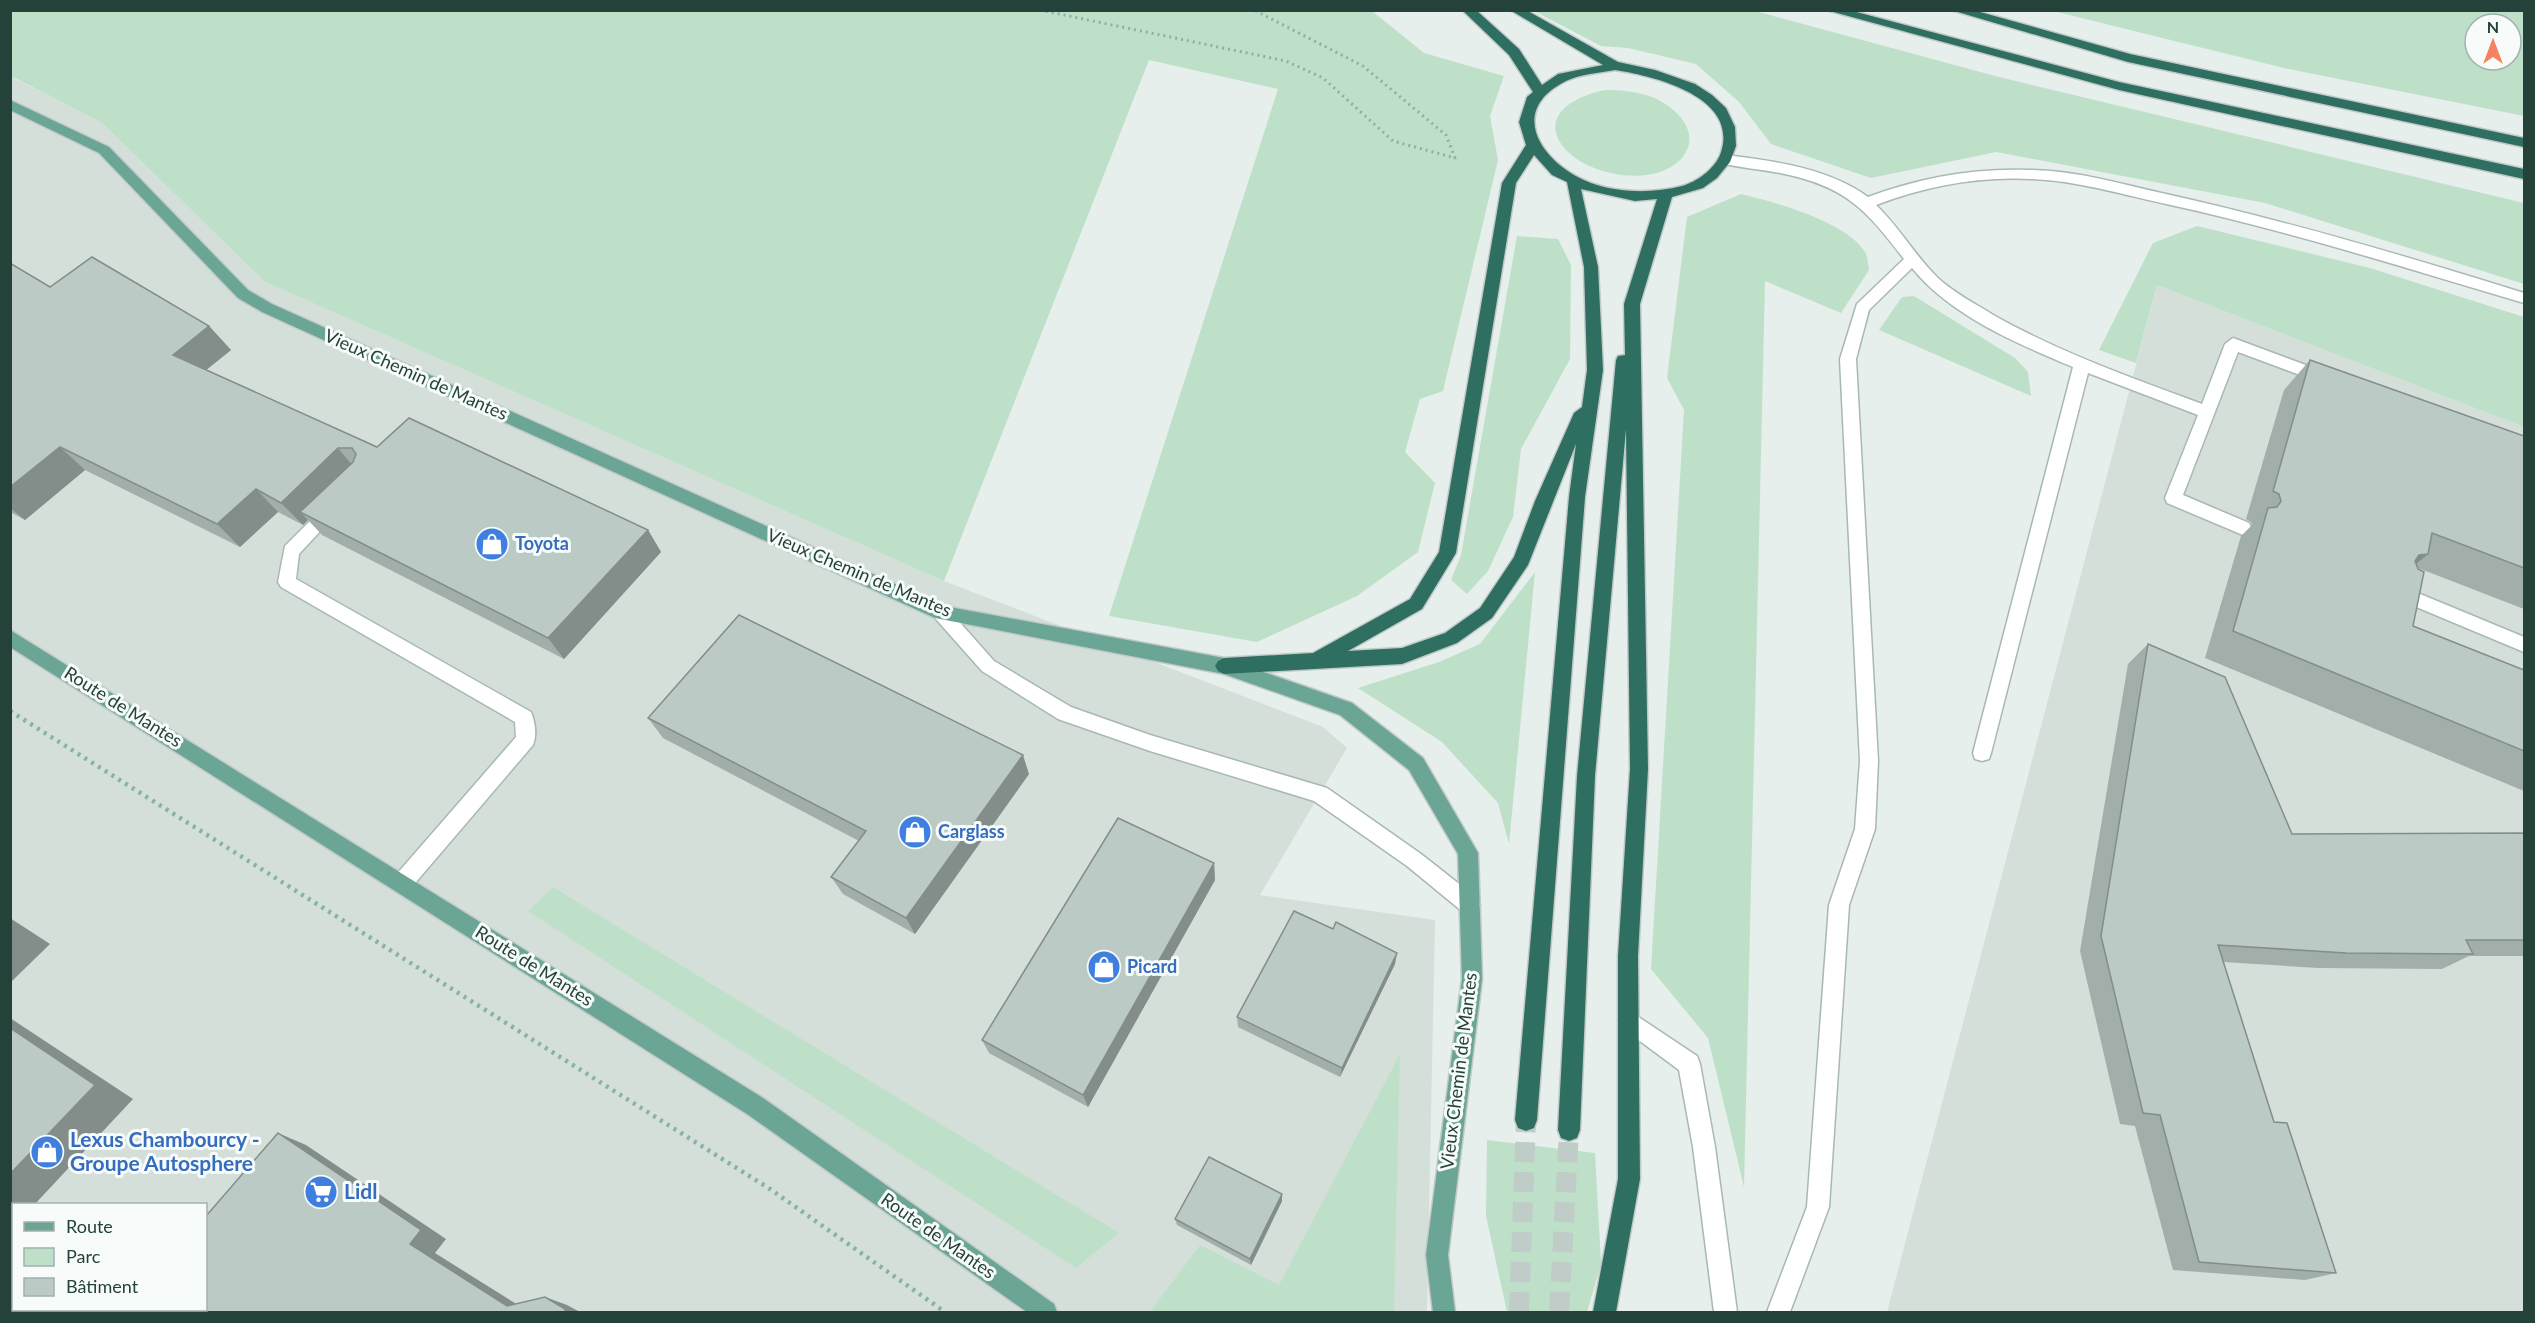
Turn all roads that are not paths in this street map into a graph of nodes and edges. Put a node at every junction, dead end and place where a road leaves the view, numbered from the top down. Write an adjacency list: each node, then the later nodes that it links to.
1 (1468, 10): 6 (highway)
2 (1516, 10): 5 (highway)
3 (1832, 10): 11 (highway)
4 (1957, 10): 8 (highway)
5 (1615, 66): 6 (highway); 10 (highway)
6 (1539, 91): 9 (highway)
7 (10, 104): 25 (main road, Vieux Chemin de Mantes)
8 (2524, 143)
9 (1532, 147): 12 (highway); 28 (highway)
10 (1726, 160): 13 (highway); 14 (lane)
11 (2524, 174)
12 (1573, 183): 13 (highway); 20 (highway)
13 (1665, 196): 17 (highway)
14 (1867, 203): 15 (lane); 16 (lane)
15 (1914, 258): 18 (lane); 40 (lane)
16 (2524, 298)
17 (1632, 304): 33 (highway); 35 (highway)
18 (2082, 364): 21 (lane); 30 (lane)
19 (2334, 381): 21 (lane)
20 (1591, 392): 28 (highway); 34 (highway)
21 (2206, 412): 23 (lane)
22 (340, 502): 31 (lane)
23 (2243, 528)
24 (2394, 590): 27 (lane)
25 (941, 613): 29 (main road, Vieux Chemin de Mantes); 32 (lane)
26 (10, 637): 31 (main road, Route de Mantes)
27 (2524, 645)
28 (1315, 661): 29 (highway)
29 (1224, 666): 32 (main road, Vieux Chemin de Mantes)
30 (1982, 753)
31 (403, 882): 36 (main road, Route de Mantes)
32 (1470, 905): 37 (main road, Vieux Chemin de Mantes)
33 (1628, 1020): 38 (highway); 39 (lane)
34 (1526, 1120)
35 (1569, 1130)
36 (1046, 1312)
37 (1444, 1312)
38 (1605, 1312)
39 (1726, 1312)
40 (1779, 1312)

